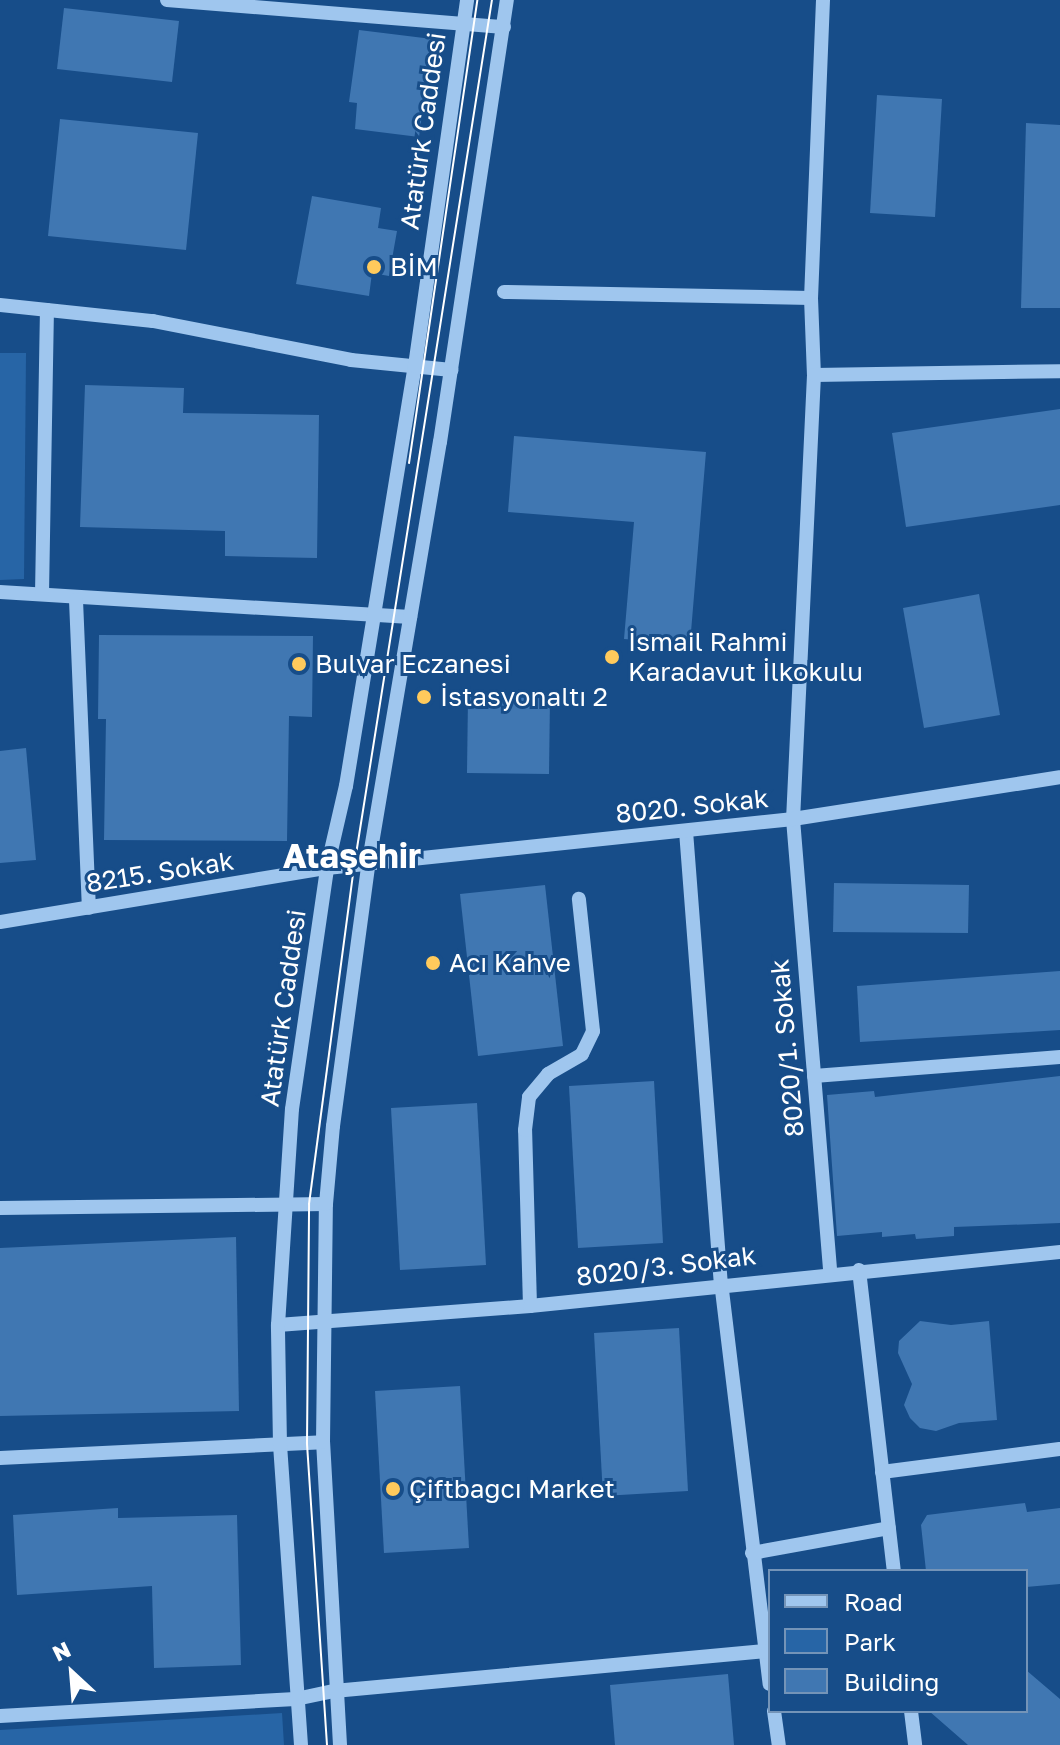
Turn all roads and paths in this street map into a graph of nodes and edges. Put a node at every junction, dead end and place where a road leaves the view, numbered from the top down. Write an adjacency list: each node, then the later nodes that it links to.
1 (167, 0): 5 (street)
2 (467, 0): 5 (street, Atatürk Caddesi)
3 (507, 0): 6 (street)
4 (823, 0): 8 (street, 8020/1. Sokak)
5 (463, 22): 6 (street); 11 (street, Atatürk Caddesi)
6 (504, 27): 12 (street)
7 (504, 292): 8 (street)
8 (811, 298): 14 (street, 8020/1. Sokak)
9 (0, 305): 10 (street)
10 (47, 310): 11 (street); 16 (street)
11 (415, 366): 12 (street); 18 (street, Atatürk Caddesi)
12 (452, 370): 19 (street)
13 (1060, 371): 14 (street)
14 (814, 375): 21 (street, 8020/1. Sokak)
15 (0, 592): 16 (street)
16 (42, 594): 17 (street)
17 (76, 600): 18 (street); 26 (street)
18 (374, 613): 19 (street); 24 (street, Atatürk Caddesi)
19 (410, 617): 23 (street)
20 (1060, 777): 21 (street, 8020. Sokak)
21 (793, 819): 22 (street, 8020. Sokak); 29 (street, 8020/1. Sokak)
22 (686, 831): 23 (street, 8020. Sokak); 36 (street)
23 (368, 867): 24 (street, 8020. Sokak); 31 (street)
24 (327, 868): 26 (street, 8215. Sokak); 30 (street, Atatürk Caddesi)
25 (579, 899): 37 (street)
26 (89, 908): 27 (street, 8215. Sokak)
27 (0, 922)
28 (1060, 1057): 29 (street)
29 (814, 1076): 35 (street, 8020/1. Sokak)
30 (283, 1204): 31 (street); 32 (street); 38 (street, Atatürk Caddesi)
31 (326, 1204): 39 (street)
32 (0, 1208)
33 (1060, 1252): 34 (street, 8020/3. Sokak)
34 (859, 1270): 35 (street, 8020/3. Sokak); 44 (street)
35 (830, 1273): 36 (street, 8020/3. Sokak)
36 (721, 1282): 37 (street, 8020/3. Sokak); 46 (street)
37 (530, 1306): 39 (street, 8020/3. Sokak)
38 (278, 1325): 39 (street, 8020/3. Sokak); 41 (street, Atatürk Caddesi)
39 (323, 1325): 40 (street)
40 (323, 1442): 41 (street); 50 (street)
41 (280, 1445): 43 (street); 51 (street, Atatürk Caddesi)
42 (1060, 1449): 44 (street)
43 (0, 1458)
44 (882, 1472): 45 (street)
45 (889, 1528): 46 (street); 47 (street)
46 (752, 1553): 48 (street)
47 (894, 1569)
48 (765, 1651): 49 (street); 50 (street)
49 (768, 1671)
50 (334, 1691): 51 (street); 56 (street)
51 (296, 1699): 54 (street); 55 (street, Atatürk Caddesi)
52 (774, 1713): 57 (street)
53 (911, 1713): 58 (street)
54 (0, 1716)
55 (301, 1745)
56 (340, 1745)
57 (779, 1745)
58 (915, 1745)

